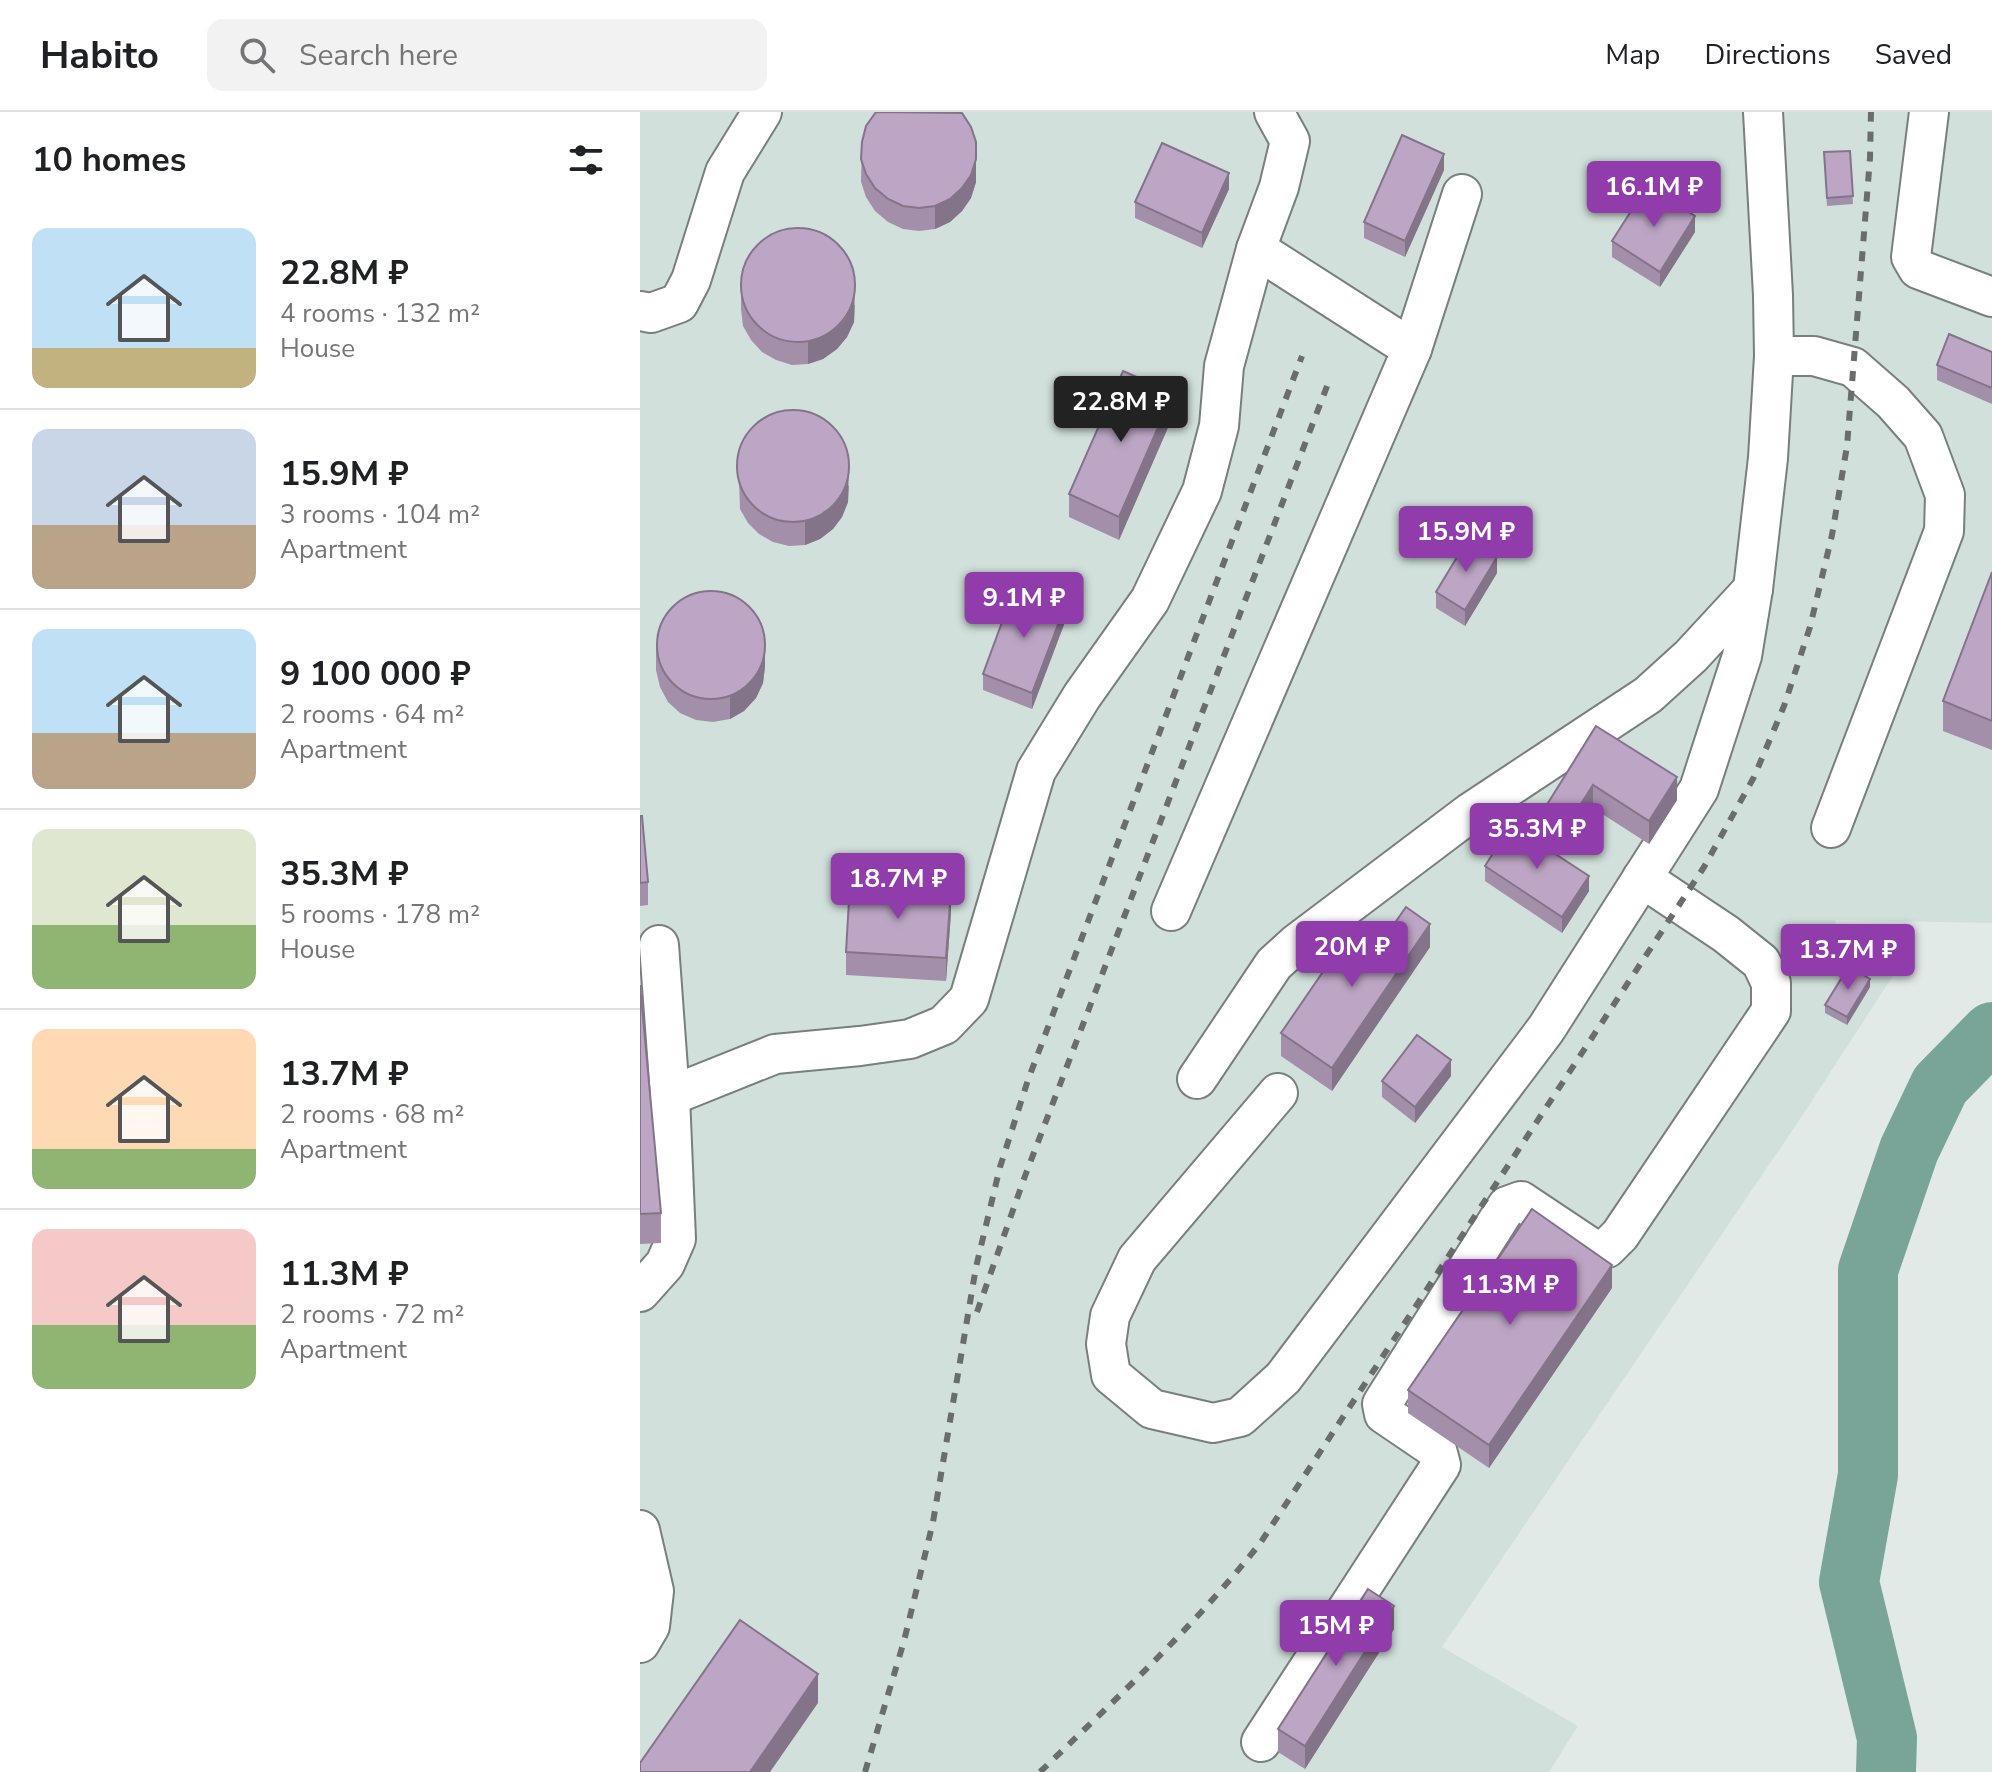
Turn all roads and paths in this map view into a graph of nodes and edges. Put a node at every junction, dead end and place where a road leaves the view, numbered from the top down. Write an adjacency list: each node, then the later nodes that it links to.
1 (762, 112): 8 (lane)
2 (1274, 112): 6 (lane)
3 (1763, 112): 10 (lane)
4 (1929, 112): 7 (lane)
5 (1462, 194): 9 (lane)
6 (1256, 249): 9 (lane); 18 (lane)
7 (1992, 297)
8 (640, 311)
9 (1412, 349): 14 (lane)
10 (1774, 356): 11 (lane); 12 (lane)
11 (1753, 589): 13 (lane); 16 (lane)
12 (1831, 828)
13 (1642, 878): 17 (lane); 22 (lane)
14 (1171, 911)
15 (659, 945): 18 (lane)
16 (1197, 1079)
17 (1278, 1093)
18 (670, 1096): 19 (lane)
19 (640, 1292)
20 (640, 1530): 21 (lane)
21 (640, 1643)
22 (1261, 1742)

